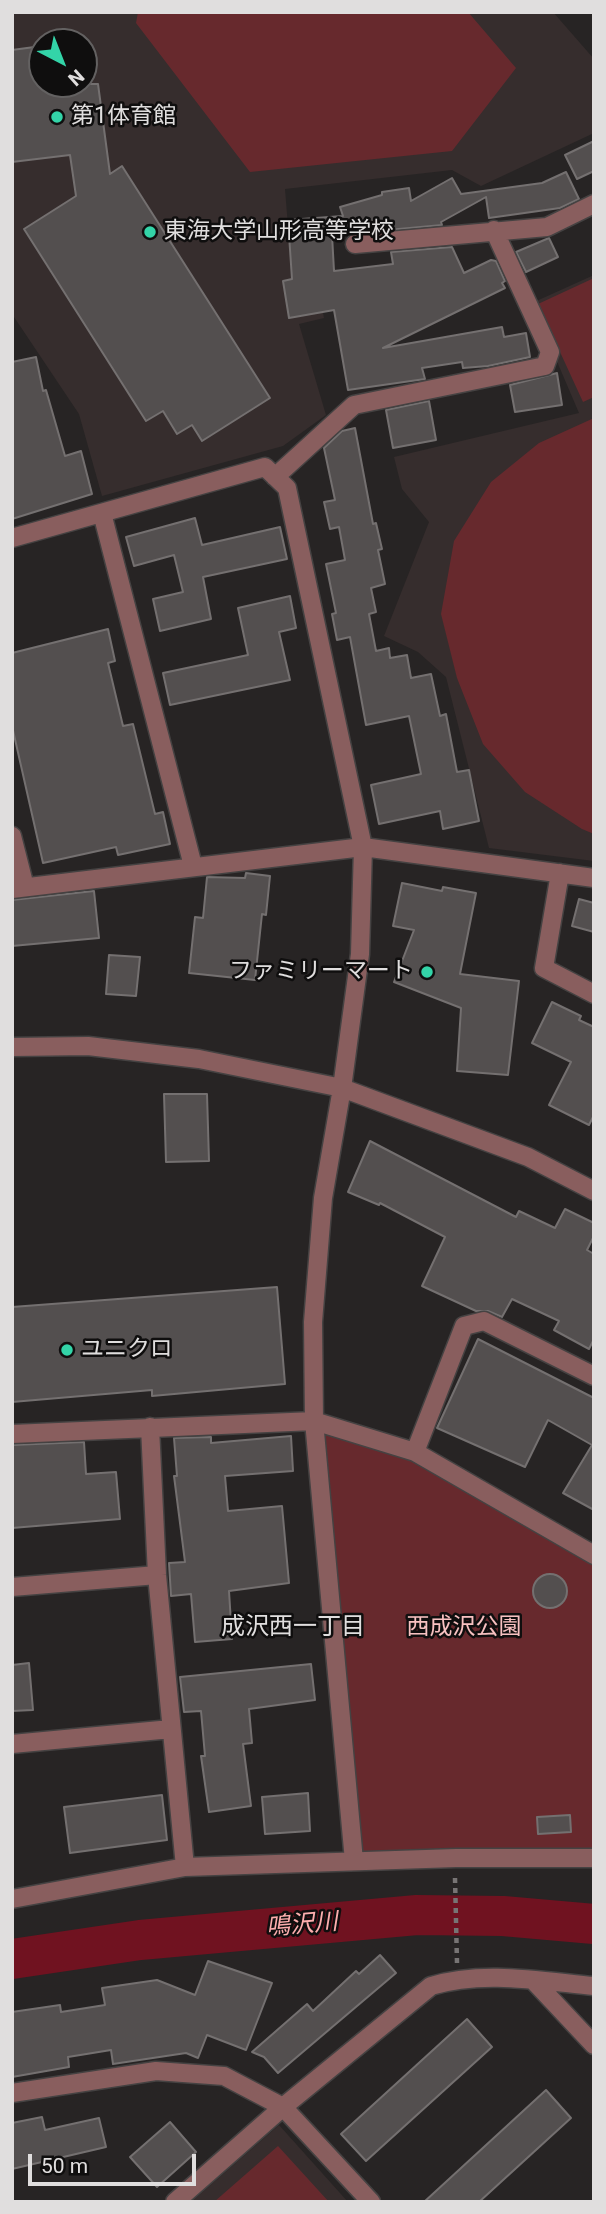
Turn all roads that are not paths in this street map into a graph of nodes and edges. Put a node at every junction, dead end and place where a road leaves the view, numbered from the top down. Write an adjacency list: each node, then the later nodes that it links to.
1 (594, 204): 2 (street)
2 (494, 230): 3 (street); 4 (street)
3 (355, 244)
4 (275, 477): 5 (street); 8 (street)
5 (102, 513): 6 (street); 9 (street)
6 (12, 538)
7 (12, 836): 12 (street)
8 (363, 847): 9 (street); 10 (street); 15 (street)
9 (193, 866): 12 (street)
10 (560, 873): 11 (street); 13 (street)
11 (594, 878)
12 (19, 888)
13 (594, 994)
14 (12, 1047): 15 (street)
15 (342, 1088): 16 (street); 18 (street)
16 (594, 1191)
17 (594, 1376): 21 (street)
18 (314, 1421): 19 (street); 21 (street); 28 (street)
19 (150, 1427): 20 (street); 23 (street)
20 (12, 1434)
21 (415, 1452): 22 (street)
22 (594, 1555)
23 (157, 1575): 24 (street); 25 (street)
24 (12, 1587)
25 (171, 1728): 26 (street); 29 (street)
26 (12, 1744)
27 (594, 1858): 28 (street)
28 (354, 1861): 29 (street)
29 (185, 1867): 30 (street)
30 (12, 1899)
31 (533, 1980): 32 (street); 33 (street); 35 (street)
32 (594, 1986)
33 (594, 2045)
34 (12, 2093): 35 (street)
35 (284, 2107): 36 (street); 37 (street)
36 (175, 2202)
37 (371, 2202)

